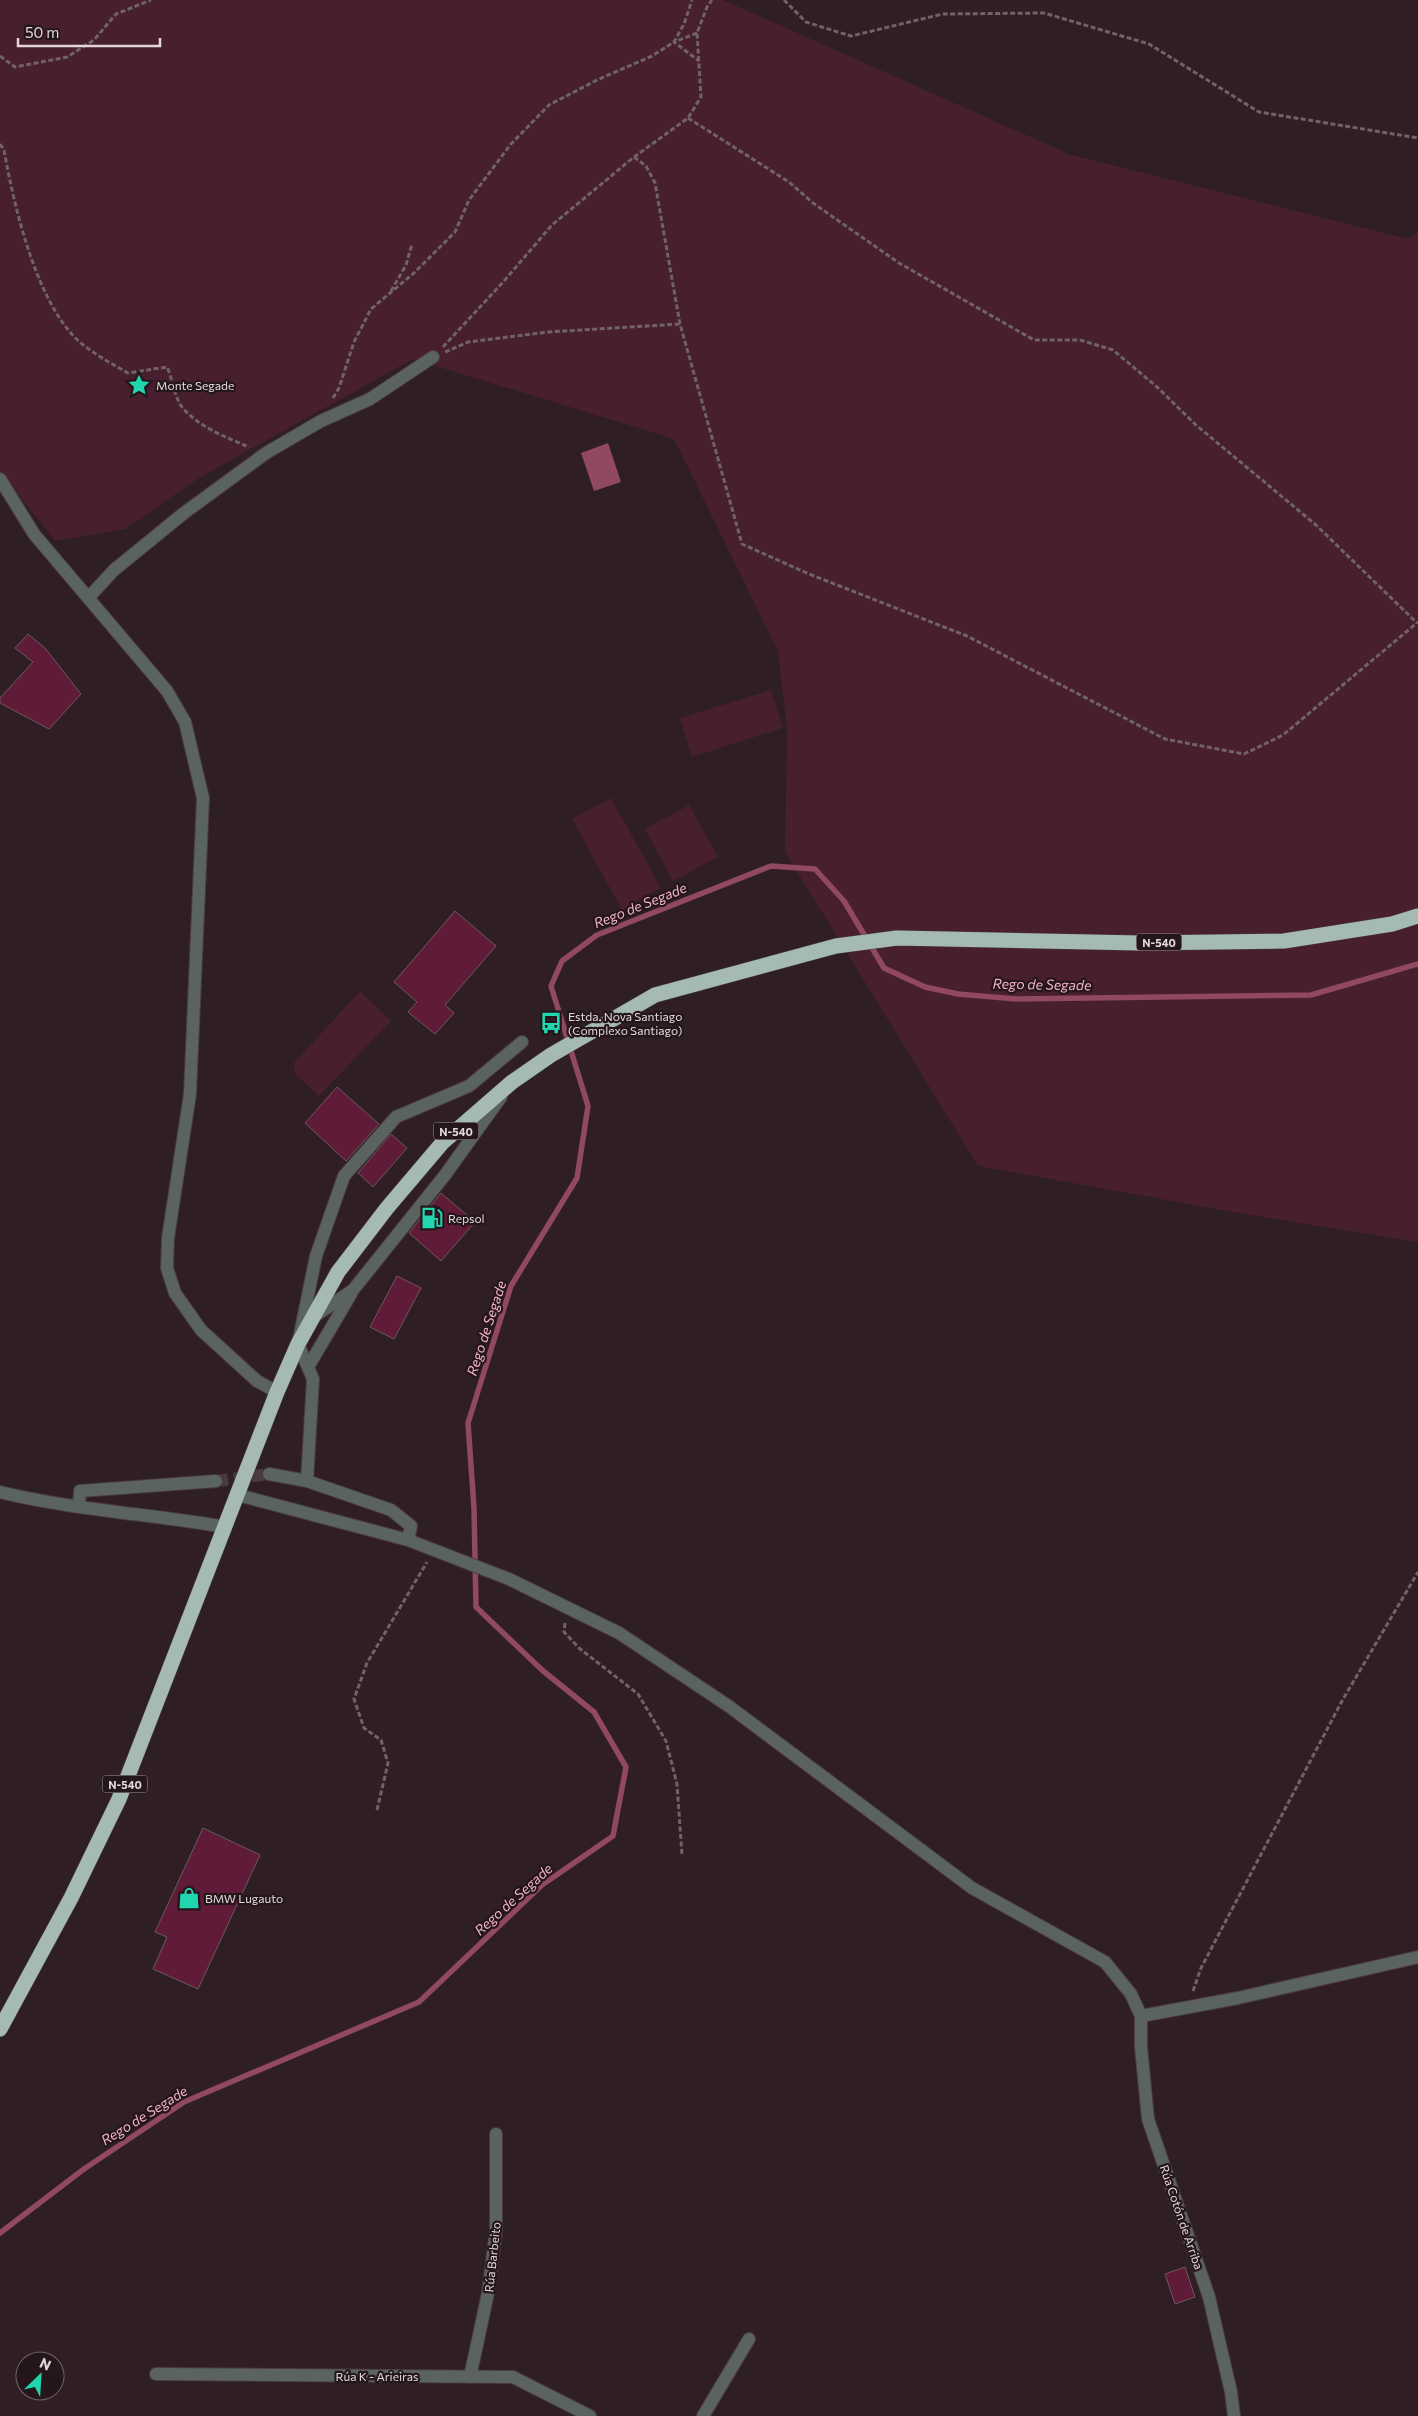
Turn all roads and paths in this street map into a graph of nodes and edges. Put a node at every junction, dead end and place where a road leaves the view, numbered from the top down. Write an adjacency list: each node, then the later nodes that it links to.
1 (151, 0): 7 (path)
2 (692, 0): 6 (path)
3 (712, 0): 5 (path)
4 (784, 0): 10 (path)
5 (698, 34): 6 (path); 8 (path)
6 (674, 42): 8 (path); 14 (path)
7 (0, 56)
8 (699, 61): 9 (path)
9 (688, 118): 12 (path); 21 (path)
10 (1418, 138)
11 (0, 144): 18 (path)
12 (634, 157): 15 (path); 16 (path)
13 (412, 244): 14 (path)
14 (389, 293): 17 (path)
15 (680, 324): 16 (path); 21 (path)
16 (433, 357): 17 (street)
17 (321, 421): 18 (street)
18 (266, 453): 20 (street)
19 (0, 479): 20 (street)
20 (89, 597): 29 (street)
21 (1418, 622)
22 (1418, 916): 24 (highway, N-540)
23 (522, 1042): 27 (street)
24 (512, 1082): 25 (street); 26 (highway, N-540)
25 (353, 1290): 26 (street); 28 (street)
26 (312, 1318): 27 (highway, N-540)
27 (298, 1344): 28 (street); 29 (highway, N-540)
28 (308, 1367): 32 (street)
29 (277, 1392): 34 (highway, N-540)
30 (270, 1474): 32 (street)
31 (216, 1481): 35 (street)
32 (307, 1481): 37 (street)
33 (0, 1492): 35 (street)
34 (238, 1495): 36 (highway, N-540); 37 (street)
35 (79, 1507): 36 (street)
36 (225, 1527): 46 (highway, N-540)
37 (408, 1540): 38 (street)
38 (434, 1550): 40 (street); 41 (path)
39 (1418, 1572): 44 (path)
40 (567, 1607): 42 (path); 45 (street)
41 (377, 1810)
42 (682, 1855)
43 (1418, 1957): 44 (street)
44 (1187, 2008): 45 (street)
45 (1141, 2016): 53 (street, Rúa Cotón de Arriba)
46 (0, 2029)
47 (496, 2134): 50 (street, Rúa Barbeito)
48 (748, 2339): 52 (street)
49 (156, 2374): 50 (street, Rúa K - Arieiras)
50 (470, 2377): 51 (street, Rúa K - Arieiras)
51 (590, 2416)
52 (703, 2416)
53 (1234, 2416)

